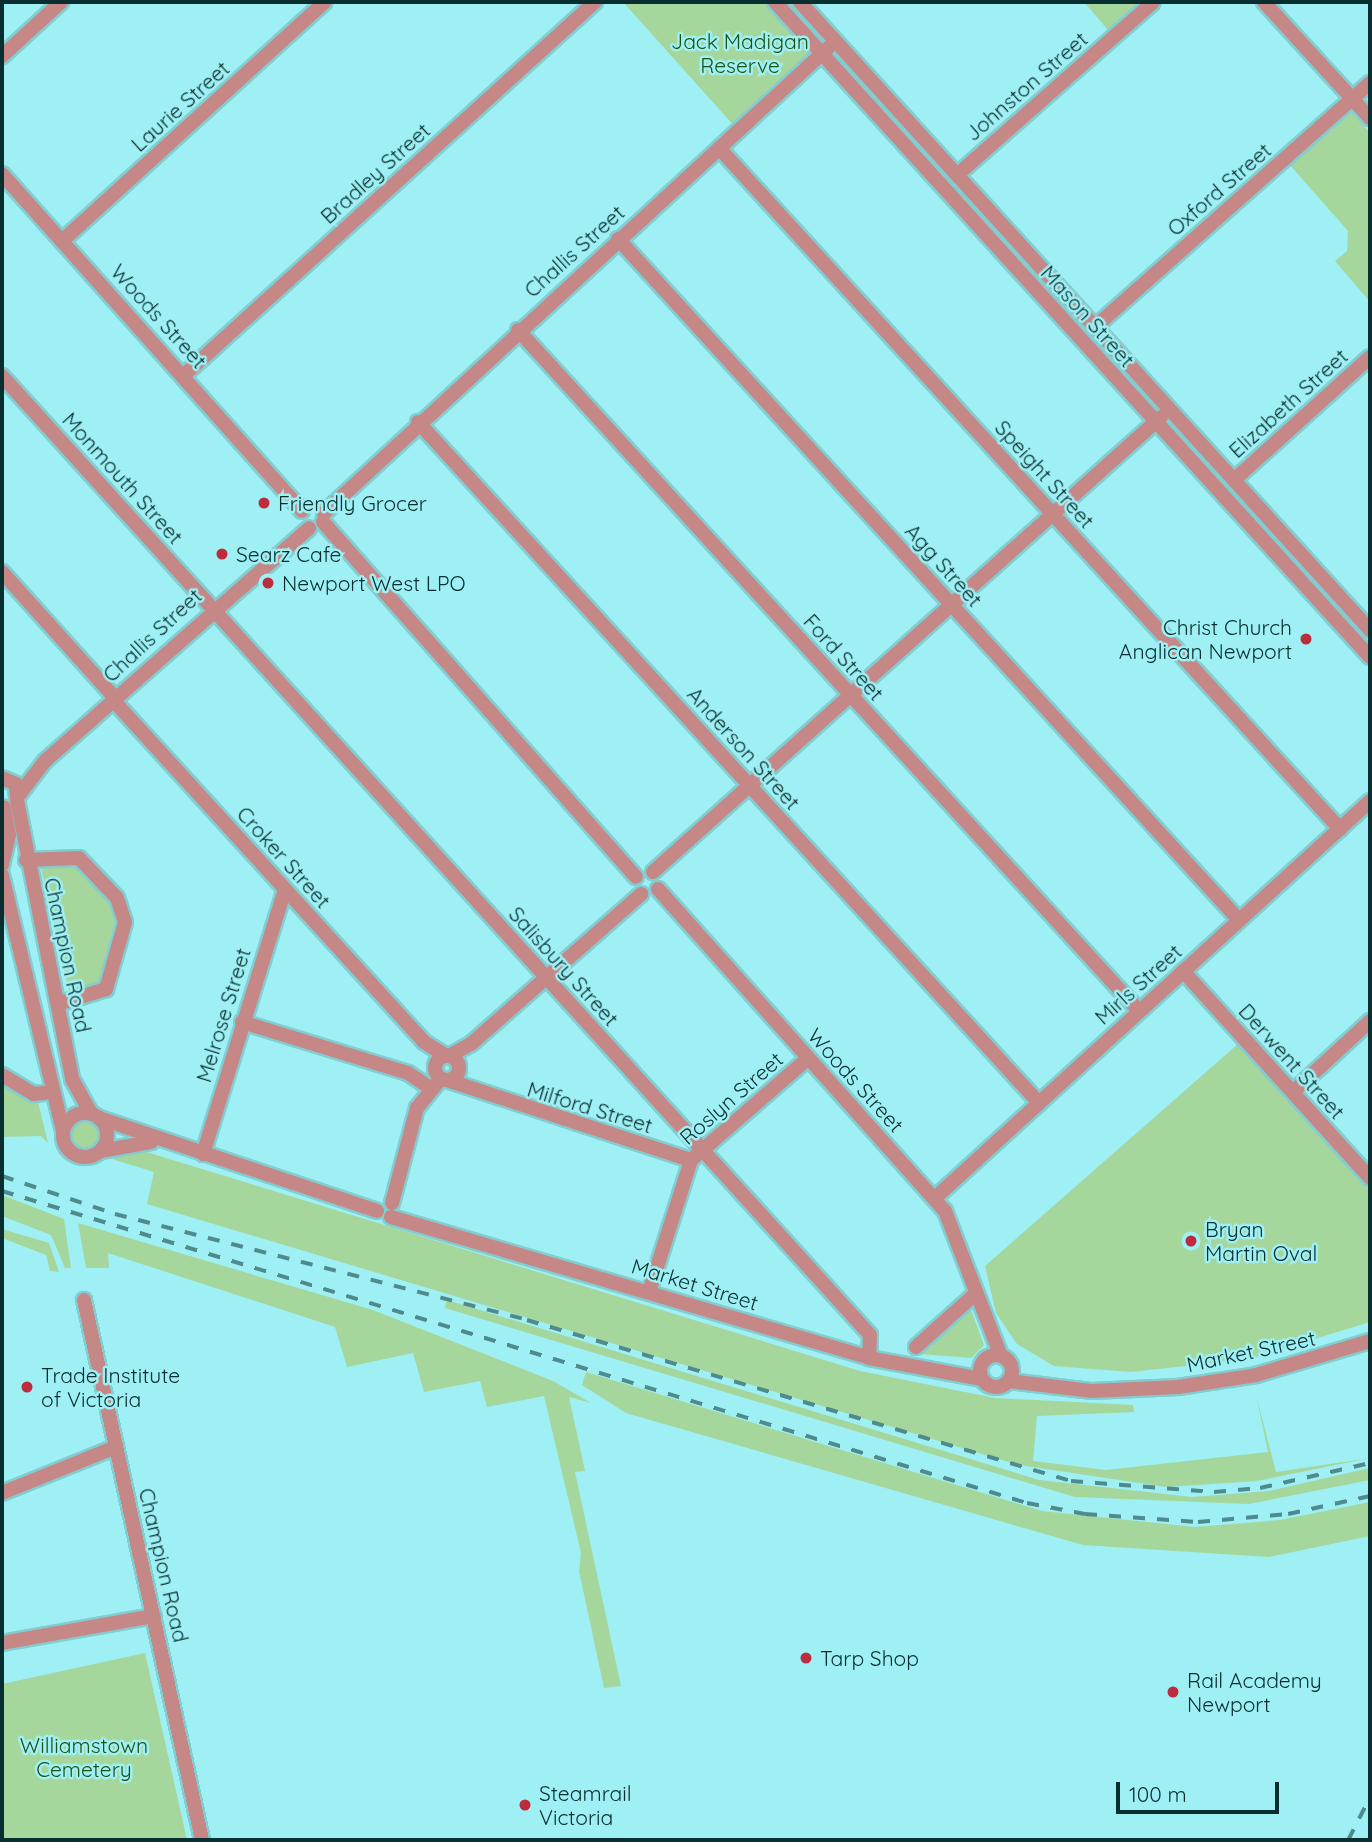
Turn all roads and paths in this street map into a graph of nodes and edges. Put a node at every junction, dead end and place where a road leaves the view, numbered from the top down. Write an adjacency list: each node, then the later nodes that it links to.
1 (61, 2): 10 (street)
2 (325, 2): 18 (street, Laurie Street)
3 (595, 2): 22 (street, Bradley Street)
4 (775, 2): 9 (street, Mason Street)
5 (800, 2): 8 (street, Mason Street)
6 (1153, 2): 16 (street, Johnston Street)
7 (1264, 2): 12 (street)
8 (836, 42): 9 (street, Challis Street); 16 (street, Mason Street)
9 (822, 54): 14 (street, Challis Street); 26 (street, Mason Street)
10 (2, 55)
11 (1370, 83): 12 (street, Oxford Street)
12 (1353, 99): 13 (street); 19 (street, Oxford Street)
13 (1370, 118)
14 (719, 148): 17 (street, Challis Street); 28 (street, Speight Street)
15 (2, 174): 18 (street, Woods Street)
16 (957, 175): 19 (street, Mason Street)
17 (618, 239): 20 (street, Challis Street); 31 (street, Agg Street)
18 (62, 241): 22 (street, Woods Street)
19 (1095, 327): 24 (street, Mason Street)
20 (518, 330): 25 (street, Challis Street); 35 (street, Ford Street)
21 (1370, 357): 27 (street, Elizabeth Street)
22 (184, 374): 29 (street, Woods Street)
23 (2, 376): 32 (street, Monmouth Street)
24 (1170, 409): 26 (street); 27 (street, Mason Street)
25 (418, 422): 29 (street, Challis Street); 39 (street, Anderson Street)
26 (1156, 422): 28 (street); 34 (street, Mason Street)
27 (1234, 480): 33 (street, Mason Street)
28 (1053, 515): 31 (street); 42 (street, Speight Street)
29 (313, 517): 32 (street, Challis Street); 46 (street, Woods Street)
30 (2, 572): 36 (street, Croker Street)
31 (953, 606): 35 (street); 48 (street, Agg Street)
32 (212, 609): 36 (street, Challis Street); 50 (street, Salisbury Street)
33 (1370, 630)
34 (1370, 657)
35 (853, 697): 39 (street); 52 (street, Ford Street)
36 (114, 699): 37 (street, Challis Street); 47 (street, Croker Street)
37 (45, 761): 38 (street, Challis Street); 41 (street, Challis Street)
38 (4, 778): 41 (street)
39 (752, 788): 46 (street); 65 (street, Anderson Street)
40 (1370, 801): 42 (street, Mirls Street)
41 (8, 804): 43 (street); 44 (street, Champion Road)
42 (1339, 829): 48 (street, Mirls Street)
43 (3, 851)
44 (26, 860): 51 (street, Champion Road); 51 (street)
45 (2, 875): 62 (street)
46 (647, 883): 50 (street); 56 (street, Woods Street)
47 (285, 889): 54 (street, Melrose Street); 57 (street, Croker Street)
48 (1239, 920): 49 (street, Mirls Street)
49 (1183, 971): 52 (street, Mirls Street); 63 (street, Derwent Street)
50 (546, 978): 55 (street); 70 (street, Salisbury Street)
51 (58, 1004): 66 (street, Champion Road)
52 (1139, 1012): 65 (street, Mirls Street)
53 (1370, 1021): 63 (street)
54 (242, 1022): 61 (street); 71 (street, Melrose Street)
55 (471, 1044): 57 (street); 58 (street)
56 (807, 1059): 70 (street, Roslyn Street); 74 (street, Woods Street)
57 (441, 1061): 58 (street); 60 (street); 61 (street)
58 (459, 1069): 60 (street); 64 (street)
59 (2, 1075): 62 (street)
60 (447, 1080): 61 (street); 64 (street, Milford Street)
61 (427, 1085): 75 (street)
62 (52, 1092): 67 (street)
63 (1293, 1092): 73 (street, Derwent Street)
64 (476, 1094): 72 (street, Milford Street)
65 (1039, 1103): 74 (street, Mirls Street)
66 (95, 1115): 67 (street); 68 (street, Market Street); 69 (street)
67 (63, 1132): 69 (street)
68 (173, 1145): 69 (street, Market Street); 71 (street, Market Street)
69 (101, 1151)
70 (704, 1151): 72 (street, Roslyn Street); 81 (street, Salisbury Street)
71 (203, 1154): 75 (street, Market Street)
72 (691, 1160): 76 (street, Roslyn Street)
73 (1370, 1178)
74 (934, 1198): 77 (street, Woods Street)
75 (386, 1207): 76 (street, Market Street)
76 (649, 1292): 81 (street, Market Street)
77 (974, 1295): 80 (street); 82 (street, Woods Street)
78 (85, 1300): 85 (street, Champion Road)
79 (1370, 1341): 84 (street, Market Street)
80 (916, 1347)
81 (869, 1358): 82 (street, Market Street)
82 (992, 1365): 83 (street, Woods Street); 83 (street, Market Street); 84 (street, Market Street)
83 (1009, 1381): 84 (street, Market Street)
84 (1055, 1383)
85 (116, 1447): 86 (street); 87 (street, Champion Road)
86 (2, 1493)
87 (154, 1616): 88 (street); 89 (street, Champion Road)
88 (2, 1643)
89 (202, 1840)

